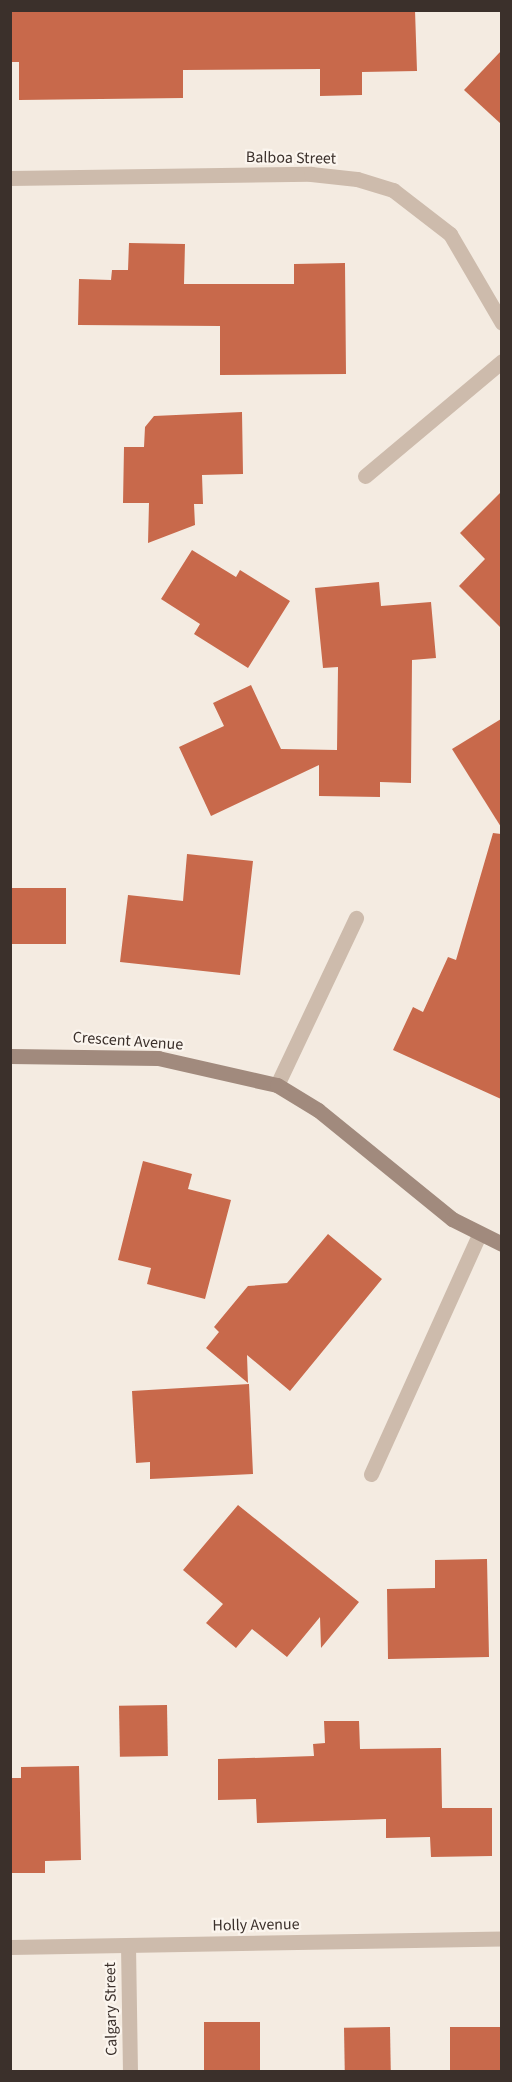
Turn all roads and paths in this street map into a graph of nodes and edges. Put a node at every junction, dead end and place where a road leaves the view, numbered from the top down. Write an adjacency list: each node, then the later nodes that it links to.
1 (10, 178): 2 (street, Balboa Street)
2 (501, 323)
3 (501, 361): 4 (street)
4 (365, 476)
5 (356, 918): 7 (street)
6 (10, 1056): 7 (street, Crescent Avenue)
7 (277, 1085): 8 (street, Crescent Avenue)
8 (479, 1234): 9 (street, Crescent Avenue); 10 (street)
9 (501, 1244)
10 (370, 1474)
11 (501, 1938): 12 (street, Holly Avenue)
12 (128, 1945): 13 (street, Holly Avenue); 14 (street, Calgary Street)
13 (10, 1947)
14 (130, 2072)

